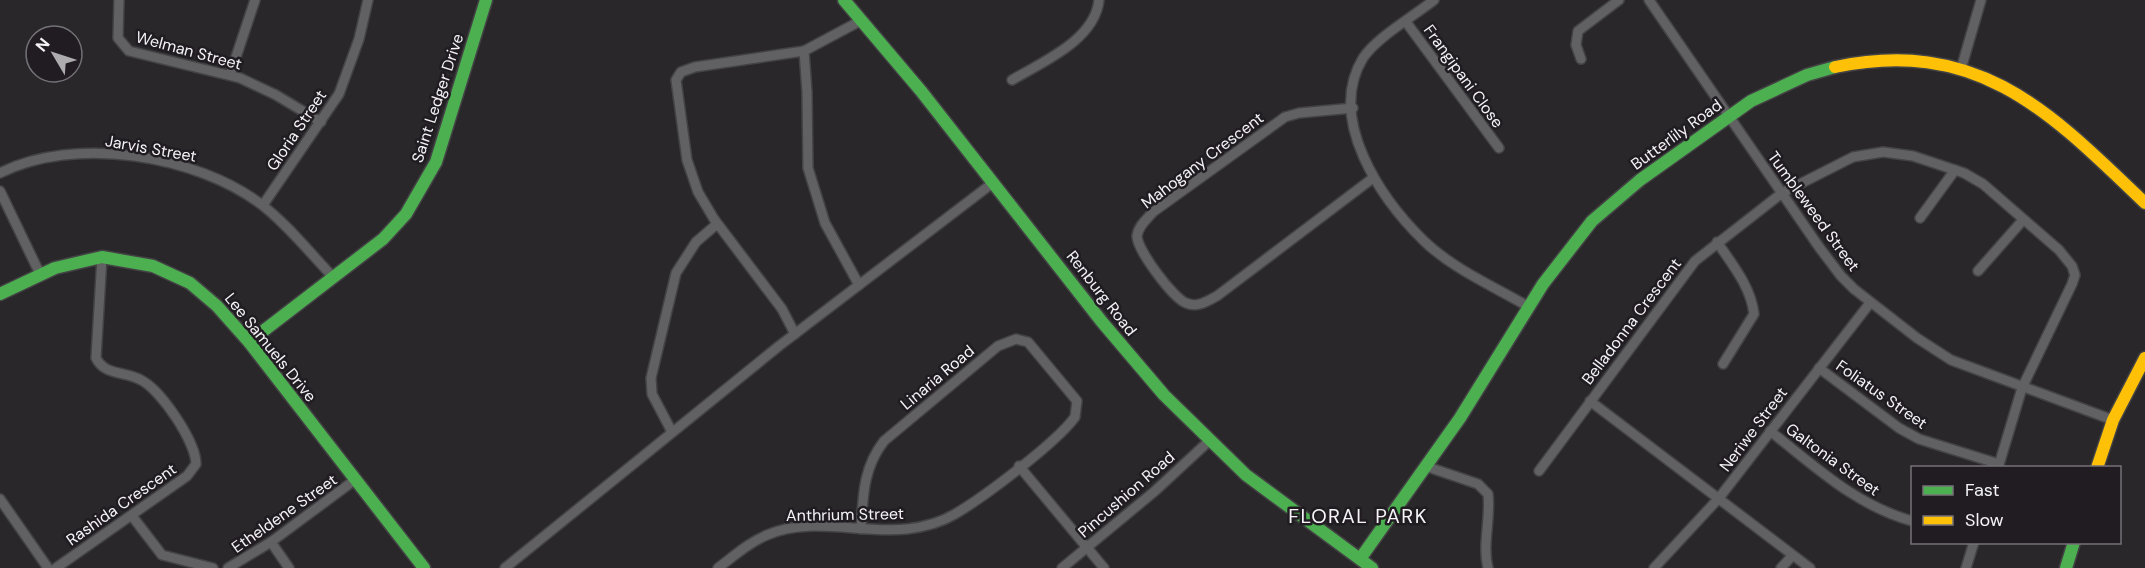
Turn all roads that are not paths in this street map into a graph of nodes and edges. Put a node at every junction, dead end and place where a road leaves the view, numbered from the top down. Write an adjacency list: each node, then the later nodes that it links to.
1 (119, 0): 16 (street, Welman Street)
2 (255, 0): 16 (street)
3 (368, 0): 20 (street, Gloria Street)
4 (486, 0): 37 (street, Saint Ledger Drive)
5 (844, 0): 11 (street, Renburg Road)
6 (1099, 0): 17 (street)
7 (1434, 0): 12 (street)
8 (1619, 0): 14 (street)
9 (1649, 0): 19 (street, Tumbleweed Street)
10 (1982, 0): 15 (street)
11 (862, 20): 13 (street); 25 (street, Renburg Road)
12 (1406, 22): 18 (street); 21 (street, Frangipani Close)
13 (804, 51): 32 (street); 38 (street)
14 (1581, 58)
15 (1961, 69): 19 (street, Butterlily Road); 28 (street, Butterlily Road)
16 (230, 75): 20 (street, Welman Street)
17 (1012, 80)
18 (1353, 108): 24 (street); 24 (street, Mahogany Crescent)
19 (1728, 116): 27 (street, Tumbleweed Street); 41 (street, Butterlily Road)
20 (321, 122): 29 (street, Gloria Street)
21 (1499, 148)
22 (1956, 170): 27 (street, Belladonna Crescent); 30 (street); 31 (street, Belladonna Crescent)
23 (0, 173): 29 (street, Jarvis Street)
24 (1373, 178): 41 (street)
25 (994, 182): 38 (street); 53 (street, Renburg Road)
26 (0, 191): 36 (street)
27 (1782, 193): 33 (street, Belladonna Crescent); 40 (street, Tumbleweed Street)
28 (2145, 203)
29 (262, 205): 37 (street, Jarvis Street)
30 (1920, 218)
31 (2023, 220): 35 (street); 47 (street, Belladonna Crescent)
32 (717, 224): 42 (street); 52 (street)
33 (1717, 242): 45 (street); 49 (street, Belladonna Crescent)
34 (102, 258): 36 (street, Lee Samuels Drive); 43 (street, Lee Samuels Drive); 62 (street, Rashida Crescent)
35 (1978, 271)
36 (40, 274): 39 (street, Lee Samuels Drive)
37 (333, 277): 43 (street, Saint Ledger Drive)
38 (859, 285): 42 (street)
39 (0, 294)
40 (1870, 303): 46 (street, Neriwe Street); 47 (street, Tumbleweed Street)
41 (1529, 307): 55 (street, Butterlily Road)
42 (795, 334): 52 (street)
43 (249, 342): 59 (street, Lee Samuels Drive)
44 (2145, 358): 50 (street)
45 (1723, 364)
46 (1819, 368): 51 (street, Neriwe Street); 56 (street, Foliatus Street)
47 (2022, 388): 50 (street, Tumbleweed Street); 56 (street, Belladonna Crescent)
48 (1077, 401): 54 (street, Anthrium Street); 64 (street, Linaria Road)
49 (1590, 401): 58 (street, Belladonna Crescent); 60 (street)
50 (2113, 420): 57 (street)
51 (1770, 431): 60 (street, Neriwe Street); 63 (street, Galtonia Street)
52 (672, 432): 77 (street)
53 (1209, 441): 68 (street, Pincushion Road); 70 (street, Renburg Road)
54 (1019, 466): 64 (street, Anthrium Street); 68 (street)
55 (1425, 466): 70 (street, Butterlily Road); 82 (street)
56 (1998, 466)
57 (2098, 466)
58 (1539, 471)
59 (356, 479): 65 (street, Etheldene Street); 76 (street, Lee Samuels Drive)
60 (1719, 498): 69 (street); 83 (street, Neriwe Street)
61 (0, 499): 71 (street)
62 (132, 516): 72 (street, Rashida Crescent); 73 (street)
63 (1911, 521)
64 (861, 529): 78 (street, Anthrium Street)
65 (271, 542): 74 (street, Etheldene Street); 75 (street)
66 (1974, 544): 86 (street)
67 (2074, 544): 87 (street)
68 (1087, 548): 79 (street, Pincushion Road); 80 (street)
69 (1792, 556): 84 (street); 85 (street)
70 (1360, 559): 81 (street, Renburg Road)
71 (48, 568)
72 (56, 568)
73 (213, 568)
74 (228, 568)
75 (289, 568)
76 (424, 568)
77 (505, 568)
78 (718, 568)
79 (1062, 568)
80 (1104, 568)
81 (1372, 568)
82 (1488, 568)
83 (1654, 568)
84 (1781, 568)
85 (1810, 568)
86 (1966, 568)
87 (2066, 568)

